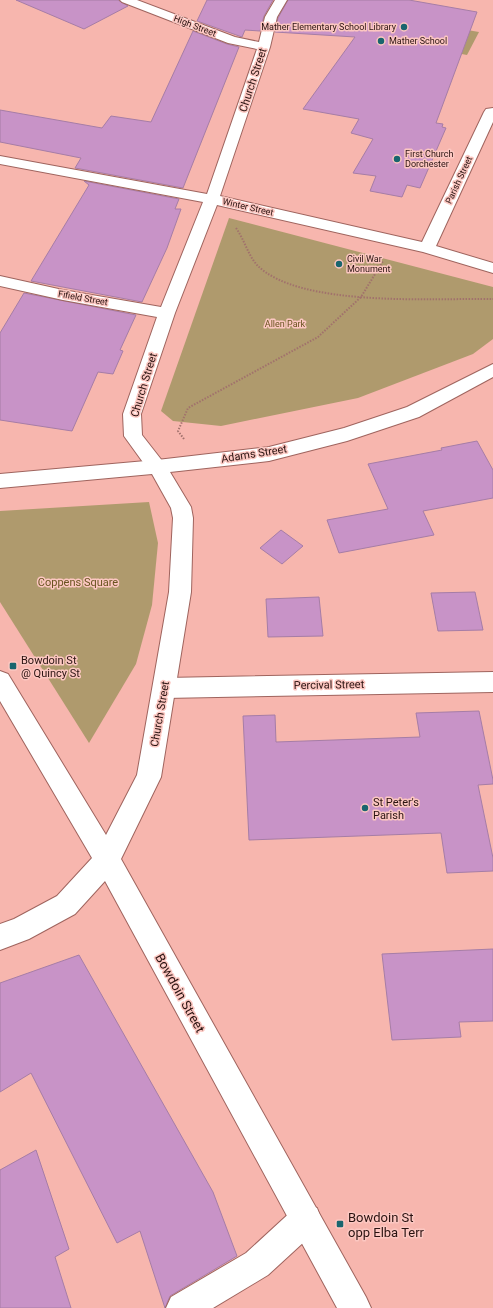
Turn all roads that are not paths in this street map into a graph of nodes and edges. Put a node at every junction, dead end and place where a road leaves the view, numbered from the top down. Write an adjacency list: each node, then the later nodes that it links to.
1 (126, 0): 3 (street, High Street)
2 (281, 0): 3 (street, Church Street)
3 (264, 47): 6 (street, Church Street)
4 (491, 112): 7 (street, Parish Street)
5 (0, 160): 6 (street, Winter Street)
6 (210, 206): 7 (street, Winter Street); 10 (street, Church Street)
7 (427, 248): 8 (street, Winter Street)
8 (493, 268)
9 (0, 281): 10 (street, Fifield Street)
10 (167, 313): 12 (street, Church Street)
11 (493, 370): 12 (street, Adams Street)
12 (157, 467): 13 (street, Adams Street); 16 (street, Church Street)
13 (0, 481)
14 (0, 681): 17 (street, Bowdoin Street)
15 (493, 682): 16 (street, Percival Street)
16 (165, 688): 17 (street, Church Street)
17 (106, 860): 18 (street, Church Street); 19 (street, Bowdoin Street)
18 (0, 937)
19 (306, 1219): 20 (street); 21 (street, Bowdoin Street)
20 (182, 1308)
21 (355, 1308)

